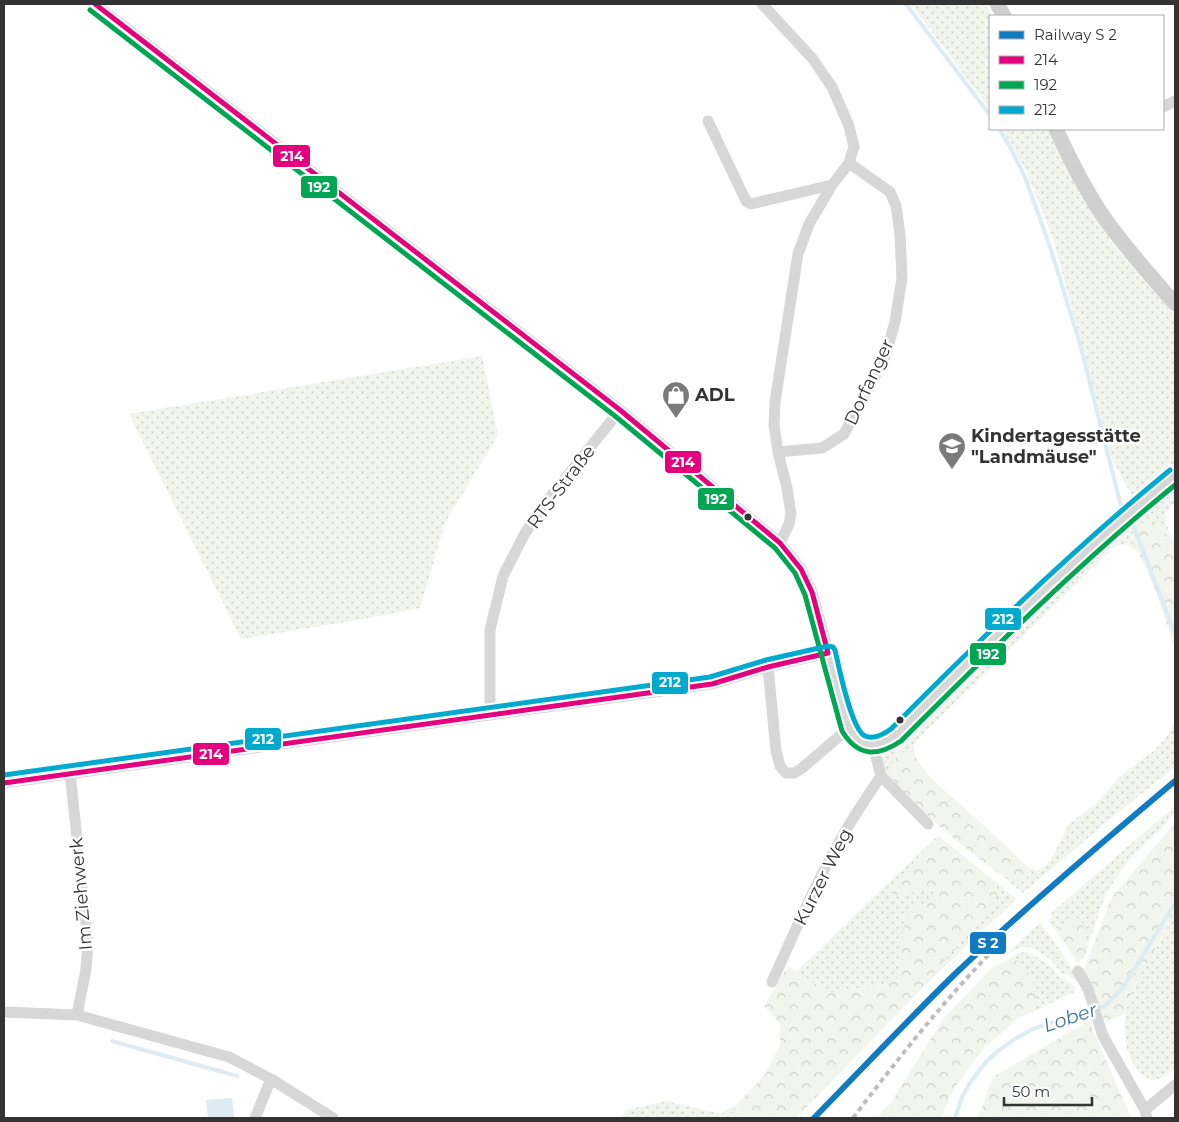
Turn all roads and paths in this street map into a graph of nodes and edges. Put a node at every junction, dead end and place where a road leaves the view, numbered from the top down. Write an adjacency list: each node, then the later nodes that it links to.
1 (95, 4): 10 (street)
2 (762, 4): 7 (street)
3 (997, 4): 4 (main road)
4 (1003, 15)
5 (708, 121): 8 (street)
6 (1056, 130): 9 (main road)
7 (849, 163): 8 (street); 11 (street, Dorfanger)
8 (832, 185): 11 (street)
9 (1175, 304)
10 (620, 410): 13 (street); 16 (street, RTS-Straße)
11 (778, 452): 13 (street)
12 (1175, 476): 18 (street)
13 (780, 543): 14 (street)
14 (828, 653): 15 (street); 17 (street)
15 (768, 667): 16 (street); 17 (street)
16 (490, 714): 19 (street)
17 (849, 728): 18 (street)
18 (873, 745): 20 (street)
19 (70, 773): 21 (street); 26 (street, Im Ziehwerk)
20 (881, 776): 22 (street); 24 (street, Kurzer Weg)
21 (4, 783)
22 (928, 824)
23 (1078, 971): 29 (street)
24 (772, 982)
25 (4, 1012): 26 (street)
26 (77, 1015): 27 (street)
27 (272, 1079): 30 (street); 31 (street)
28 (1175, 1085): 29 (street)
29 (1146, 1114)
30 (255, 1118)
31 (333, 1118)

